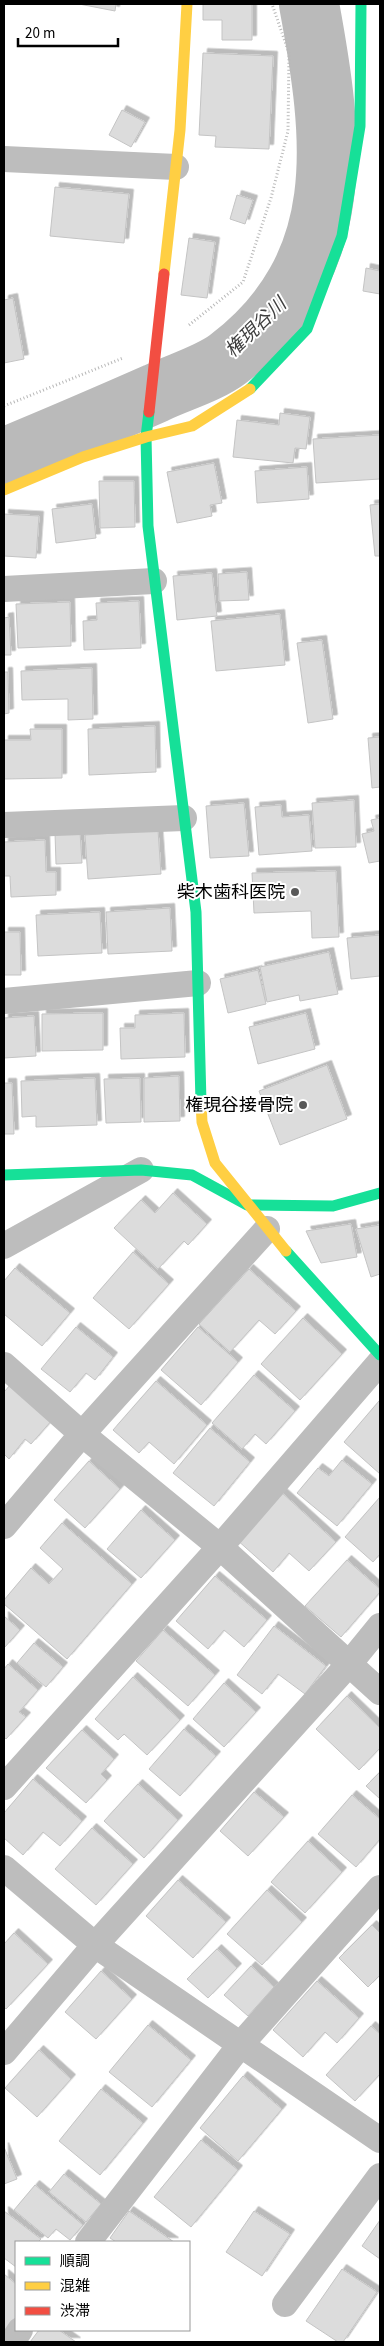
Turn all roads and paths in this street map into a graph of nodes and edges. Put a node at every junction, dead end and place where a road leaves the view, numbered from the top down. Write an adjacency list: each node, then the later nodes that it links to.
1 (187, 4): 5 (street)
2 (272, 4): 6 (path)
3 (361, 4): 8 (street)
4 (4, 159): 5 (street)
5 (176, 167): 6 (street)
6 (156, 344): 7 (path); 8 (street)
7 (4, 406)
8 (146, 437): 9 (street); 10 (street)
9 (4, 490)
10 (154, 581): 11 (street); 12 (street)
11 (4, 589)
12 (184, 818): 13 (street); 14 (street)
13 (4, 825)
14 (198, 983): 15 (street); 19 (street)
15 (4, 1001)
16 (140, 1170): 17 (street); 19 (street); 21 (street)
17 (4, 1174)
18 (380, 1193): 19 (street)
19 (247, 1205): 20 (street)
20 (267, 1229): 22 (street); 25 (street)
21 (4, 1246)
22 (380, 1355)
23 (380, 1362): 27 (street)
24 (4, 1365): 25 (street)
25 (82, 1434): 26 (street); 27 (street)
26 (4, 1526)
27 (220, 1547): 29 (street); 31 (street)
28 (380, 1626): 29 (street)
29 (349, 1664): 30 (street); 34 (street)
30 (380, 1692)
31 (4, 1787)
32 (4, 1868): 34 (street)
33 (380, 1888): 35 (street)
34 (95, 1945): 35 (street); 36 (street)
35 (242, 2044): 37 (street); 39 (street)
36 (4, 2052)
37 (376, 2129)
38 (380, 2176): 40 (street)
39 (89, 2241)
40 (285, 2304)
41 (19, 2331): 42 (street)
42 (12, 2342)

